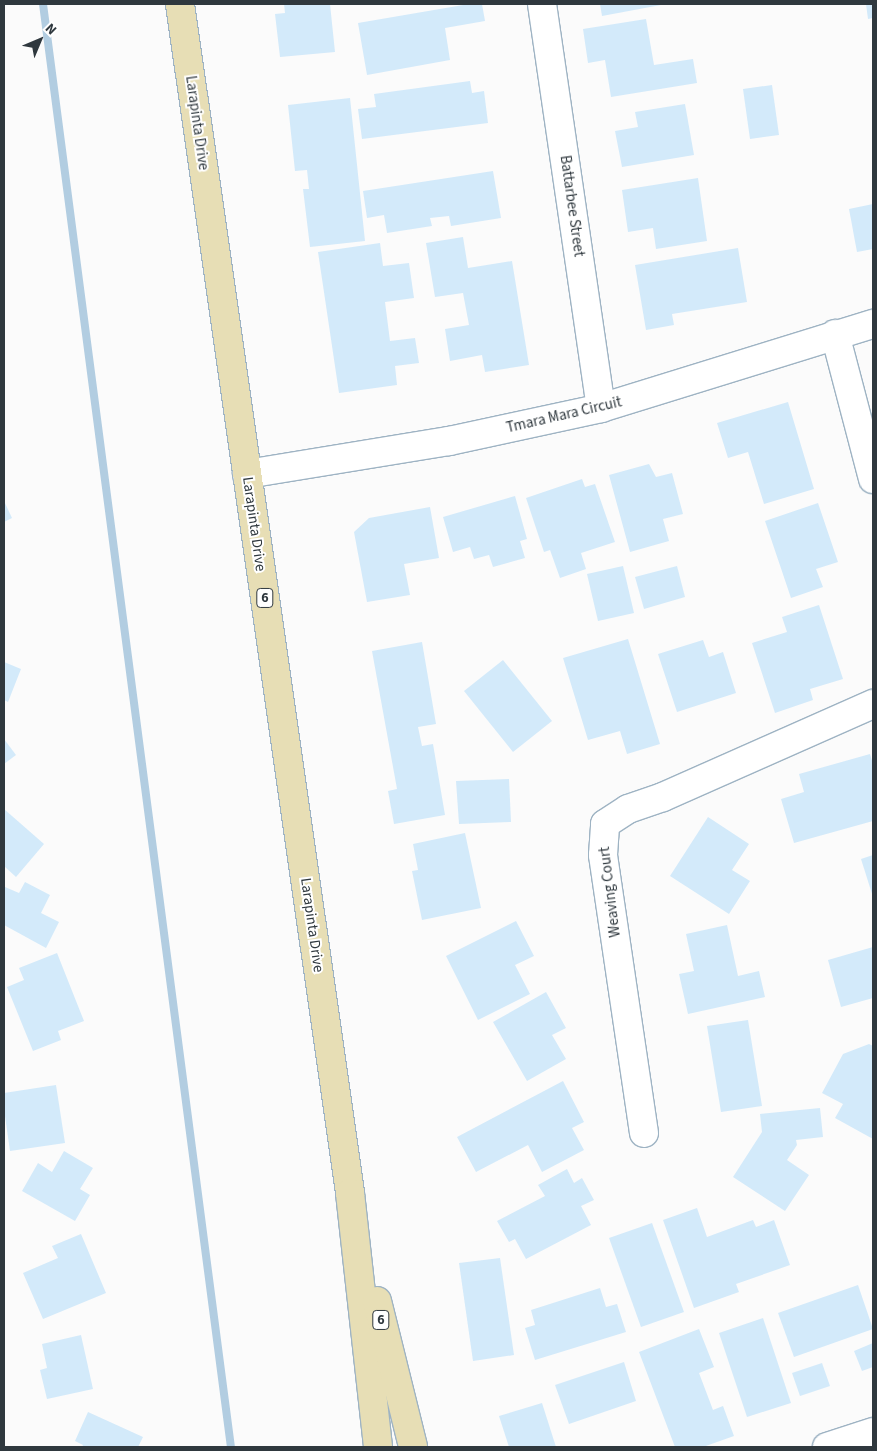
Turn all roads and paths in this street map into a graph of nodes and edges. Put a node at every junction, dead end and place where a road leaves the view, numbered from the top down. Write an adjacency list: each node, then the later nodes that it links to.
1 (180, 4): 6 (main road, Larapinta Drive / 6)
2 (542, 4): 5 (street, Battarbee Street)
3 (873, 324): 4 (street, Tmara Mara Circuit)
4 (835, 334): 5 (street, Tmara Mara Circuit); 7 (street)
5 (601, 408): 6 (street, Tmara Mara Circuit)
6 (247, 474): 10 (main road, Larapinta Drive / 6)
7 (873, 479)
8 (873, 704): 9 (street, Weaving Court)
9 (644, 1132)
10 (350, 1193): 12 (main road, Larapinta Drive / 6); 13 (main road, Larapinta Drive / 6)
11 (873, 1432): 14 (street)
12 (378, 1447)
13 (413, 1447)
14 (827, 1447)

